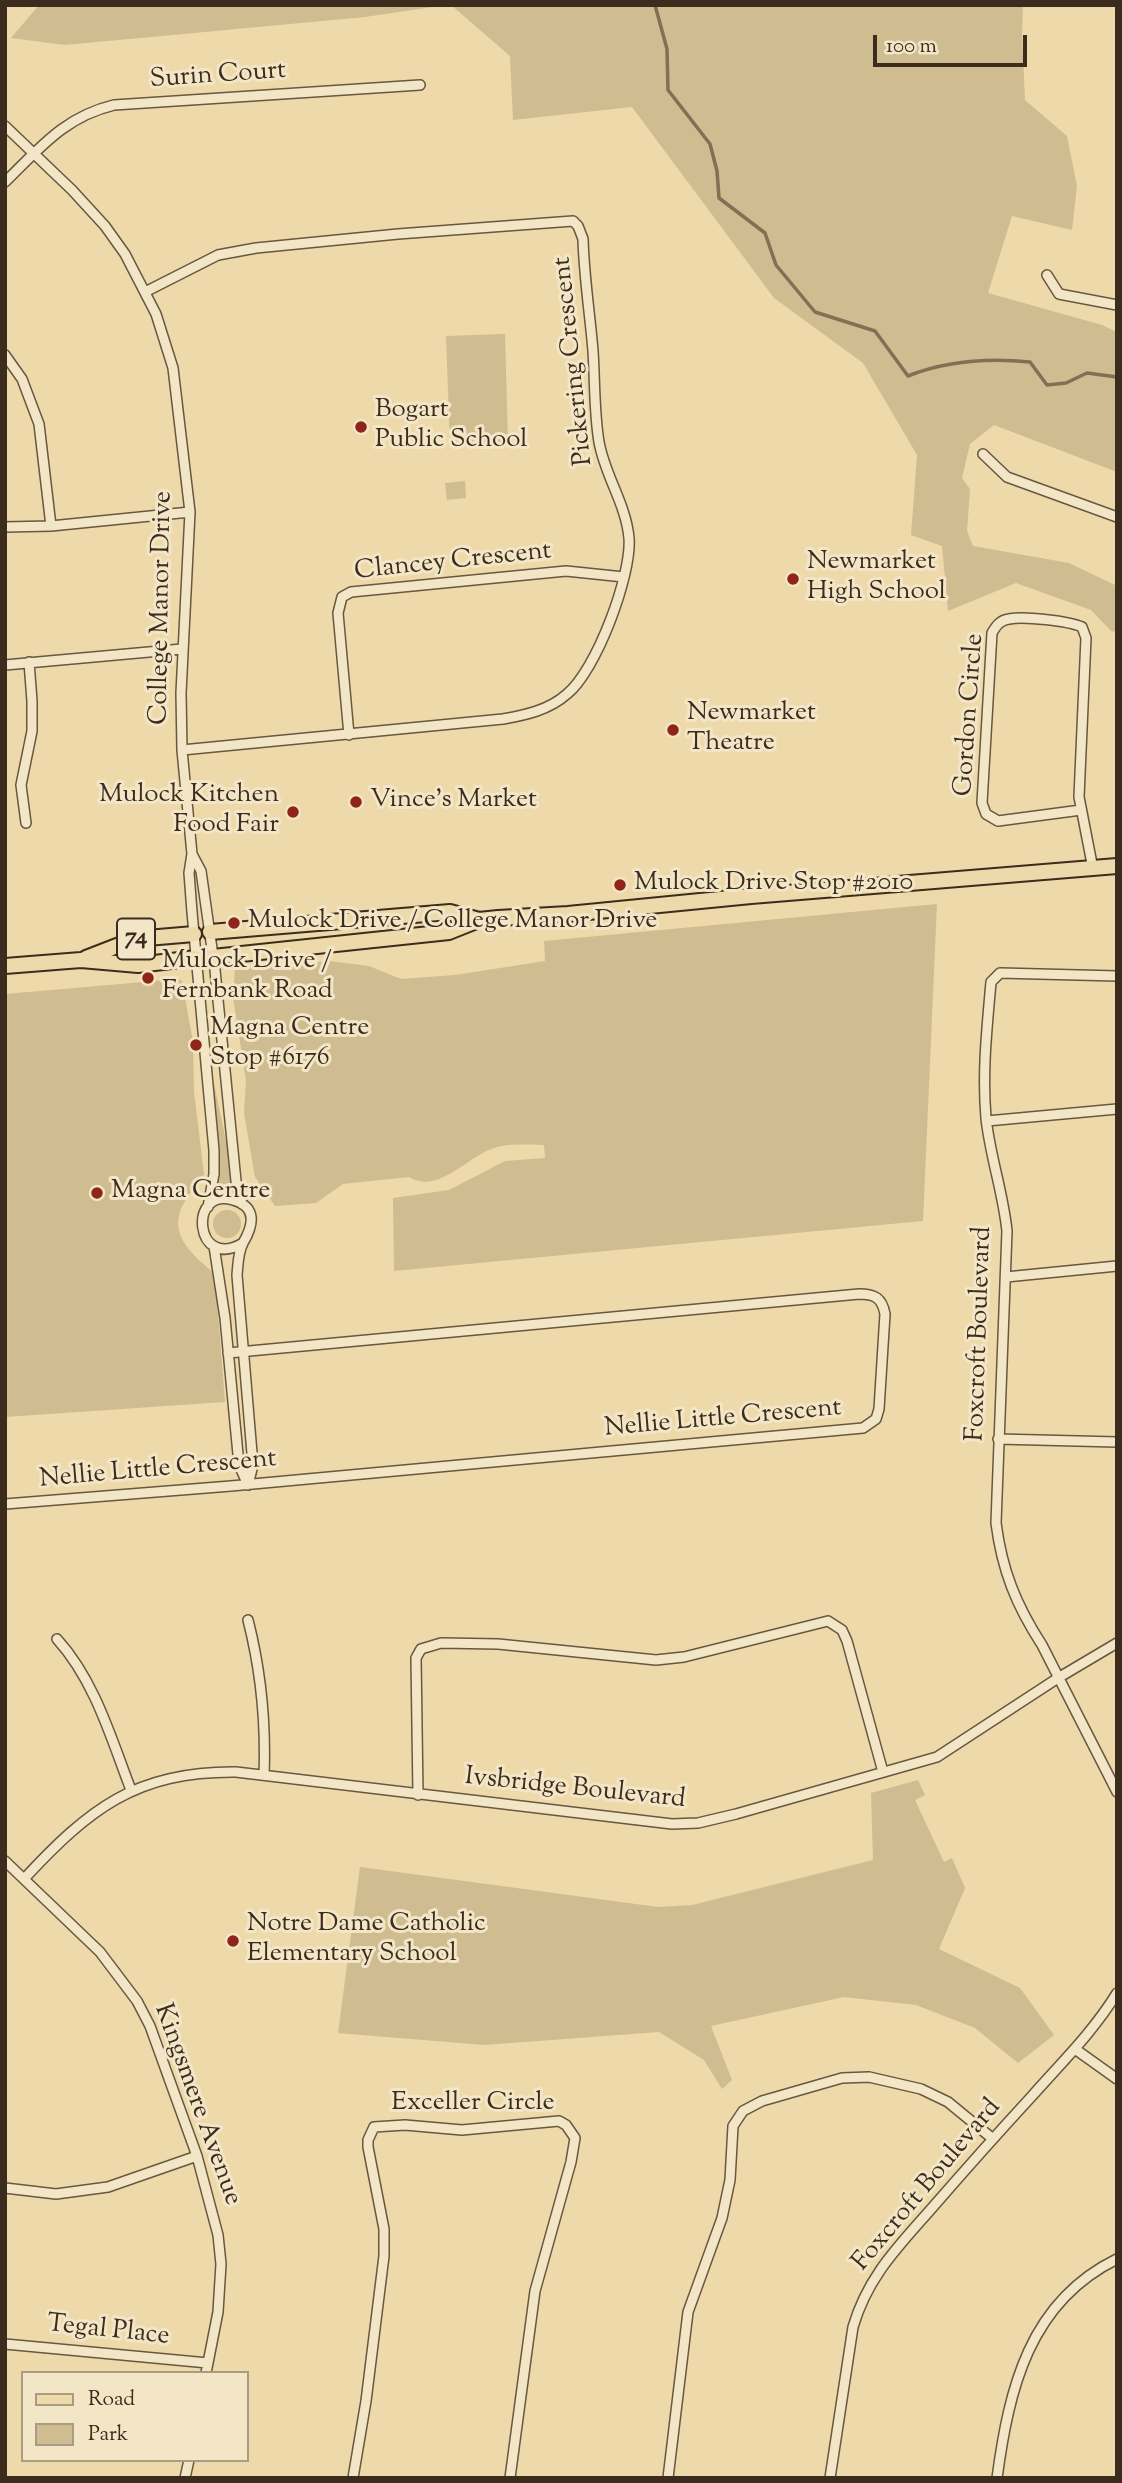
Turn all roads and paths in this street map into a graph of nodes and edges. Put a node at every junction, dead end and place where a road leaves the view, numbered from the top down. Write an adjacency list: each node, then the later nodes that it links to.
1 (420, 85): 3 (street, Surin Court)
2 (5, 126): 3 (street, College Manor Drive)
3 (32, 152): 4 (street, Surin Court); 6 (street, College Manor Drive)
4 (5, 182)
5 (1047, 275): 7 (street)
6 (145, 292): 10 (street, College Manor Drive); 14 (street, Pickering Crescent)
7 (1117, 305)
8 (5, 355): 12 (street)
9 (983, 454): 11 (street)
10 (190, 512): 12 (street); 15 (street, College Manor Drive)
11 (1117, 517)
12 (51, 526): 13 (street)
13 (5, 527)
14 (624, 577): 18 (street, Pickering Crescent); 18 (street, Clancey Crescent)
15 (182, 649): 16 (street); 19 (street, College Manor Drive)
16 (29, 663): 17 (street); 21 (street)
17 (5, 665)
18 (349, 735): 19 (street, Pickering Crescent)
19 (182, 750): 22 (street, College Manor Drive)
20 (1081, 810): 20 (street, Gordon Circle); 24 (street, Gordon Circle)
21 (26, 823)
22 (192, 854): 26 (street, College Manor Drive); 27 (street, College Manor Drive)
23 (1117, 866): 24 (main road)
24 (1093, 869): 25 (main road)
25 (479, 920): 26 (main road); 28 (main road)
26 (210, 932): 28 (street, College Manor Drive)
27 (194, 934): 29 (street, College Manor Drive); 30 (main road, 74)
28 (213, 957): 35 (street, College Manor Drive)
29 (196, 958): 30 (main road, 74); 36 (street, College Manor Drive)
30 (81, 960): 31 (main road, 74)
31 (5, 966)
32 (1117, 976): 34 (street, Foxcroft Boulevard)
33 (1117, 1109): 34 (street)
34 (987, 1121): 40 (street, Foxcroft Boulevard)
35 (242, 1204): 36 (street); 37 (street)
36 (208, 1207): 38 (street)
37 (243, 1243): 38 (street); 41 (street)
38 (214, 1246): 42 (street)
39 (1117, 1266): 40 (street)
40 (1006, 1278): 43 (street, Foxcroft Boulevard)
41 (244, 1352): 42 (street, Nellie Little Crescent); 45 (street); 45 (street, Nellie Little Crescent)
42 (228, 1353): 45 (street)
43 (998, 1439): 44 (street); 50 (street, Foxcroft Boulevard)
44 (1117, 1442)
45 (248, 1485): 46 (street, Nellie Little Crescent)
46 (5, 1504)
47 (248, 1620): 52 (street)
48 (57, 1639): 53 (street)
49 (1117, 1643): 50 (street, Ivsbridge Boulevard)
50 (1058, 1678): 51 (street, Ivsbridge Boulevard); 54 (street, Foxcroft Boulevard)
51 (883, 1772): 55 (street, Ivsbridge Boulevard); 55 (street)
52 (264, 1775): 53 (street, Ivsbridge Boulevard); 55 (street, Ivsbridge Boulevard)
53 (131, 1790): 57 (street, Ivsbridge Boulevard)
54 (1117, 1792)
55 (418, 1795)
56 (5, 1861): 57 (street, Kingsmere Avenue)
57 (24, 1879): 62 (street, Kingsmere Avenue)
58 (1117, 1993): 59 (street, Foxcroft Boulevard)
59 (1075, 2049): 60 (street); 61 (street, Foxcroft Boulevard)
60 (1117, 2079)
61 (993, 2139): 69 (street); 70 (street, Foxcroft Boulevard)
62 (197, 2156): 63 (street); 66 (street, Kingsmere Avenue)
63 (5, 2188)
64 (1117, 2259): 71 (street)
65 (5, 2344): 66 (street, Tegal Place)
66 (207, 2368)
67 (353, 2478): 68 (street, Exceller Circle)
68 (510, 2478)
69 (668, 2478)
70 (830, 2478)
71 (998, 2478)

